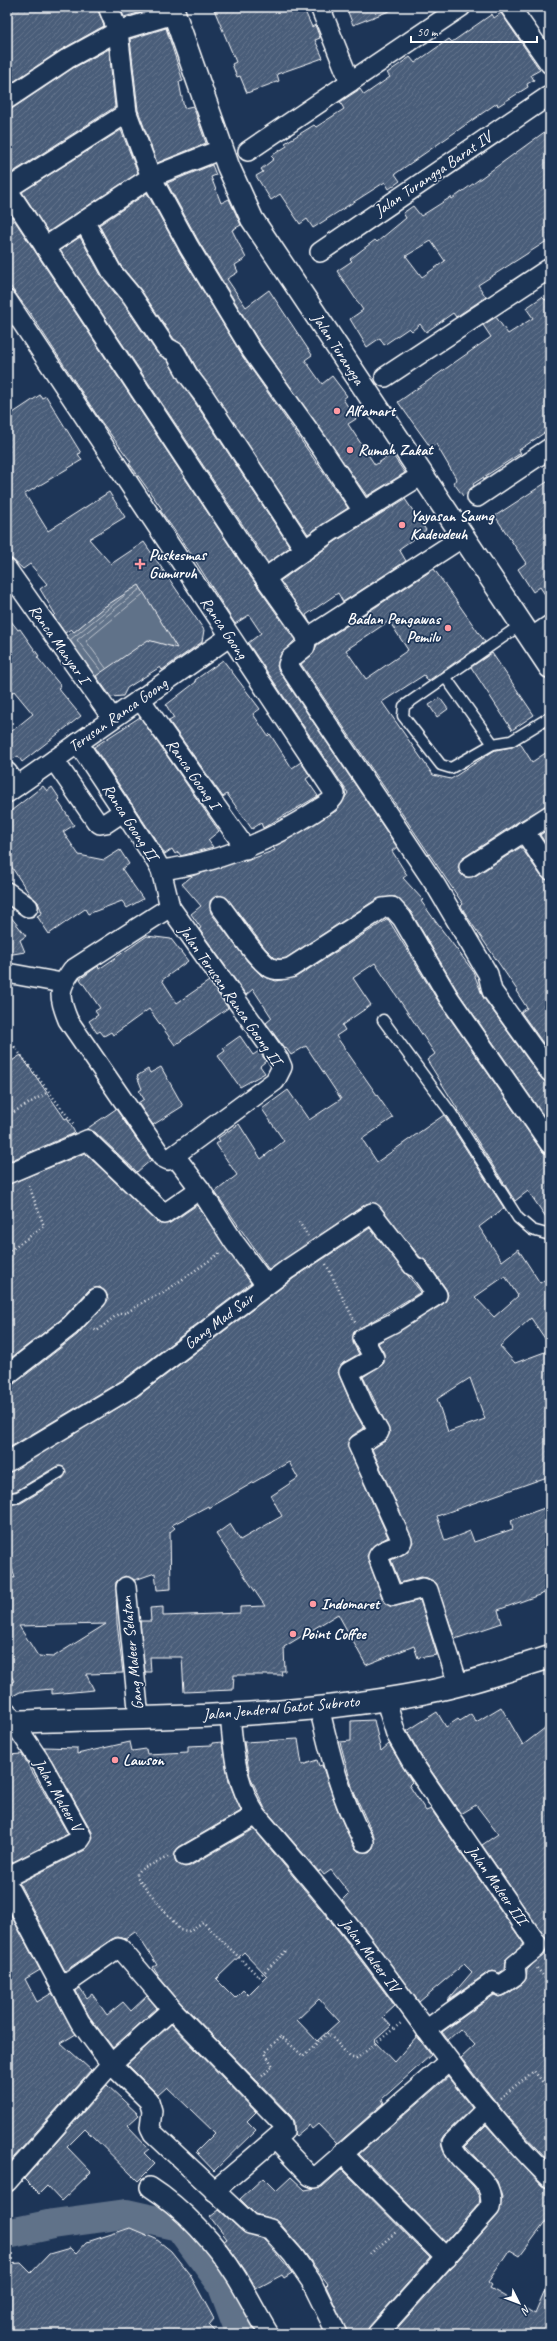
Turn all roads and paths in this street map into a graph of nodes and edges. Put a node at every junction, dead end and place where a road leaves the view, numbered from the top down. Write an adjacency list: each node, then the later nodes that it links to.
1 (108, 7): 6 (street)
2 (320, 7): 8 (street)
3 (461, 7): 8 (street)
4 (510, 7): 7 (street)
5 (173, 11): 6 (street); 12 (main road, Jalan Turangga)
6 (121, 30): 9 (street); 11 (street)
7 (549, 59)
8 (350, 82): 13 (street)
9 (7, 99)
10 (549, 99): 18 (street, Jalan Turangga Barat IV)
11 (127, 113): 14 (street); 15 (street)
12 (222, 149): 14 (street); 23 (main road, Jalan Turangga)
13 (248, 151)
14 (150, 177): 16 (street); 25 (street)
15 (7, 189): 17 (street)
16 (84, 221): 17 (street); 27 (street)
17 (45, 247): 29 (street)
18 (320, 252)
19 (550, 268): 21 (street)
20 (7, 300): 32 (street, Ranca Goong)
21 (385, 377)
22 (550, 448): 24 (street)
23 (422, 475): 25 (street); 26 (main road, Jalan Turangga)
24 (477, 497)
25 (363, 511): 27 (street)
26 (463, 537): 31 (main road, Jalan Turangga); 33 (street)
27 (305, 550): 29 (street)
28 (7, 569): 38 (street, Ranca Manyar I)
29 (265, 578): 33 (street)
30 (550, 625): 31 (street)
31 (526, 631): 34 (main road, Jalan Turangga); 35 (lane)
32 (229, 637): 36 (street, Terusan Ranca Goong); 46 (street, Ranca Goong)
33 (307, 637): 60 (street)
34 (550, 667)
35 (446, 678): 40 (lane); 40 (lane)
36 (140, 699): 38 (street, Terusan Ranca Goong); 46 (street, Ranca Goong I)
37 (550, 717): 40 (lane)
38 (112, 718): 39 (street, Terusan Ranca Goong)
39 (78, 743): 41 (street, Terusan Ranca Goong); 43 (street, Ranca Goong II)
40 (493, 744)
41 (54, 760): 42 (street, Terusan Ranca Goong); 43 (street)
42 (10, 784)
43 (124, 812): 48 (street, Ranca Goong II)
44 (550, 815): 45 (street)
45 (524, 831): 47 (street); 49 (street)
46 (246, 849): 48 (street, Ranca Goong)
47 (469, 867)
48 (161, 870): 53 (street, Ranca Goong II)
49 (550, 870)
50 (7, 892): 52 (street)
51 (220, 906): 64 (street)
52 (28, 907)
53 (170, 907): 55 (street, Jalan Terusan Ranca Goong II); 65 (street, Jalan Terusan Ranca Goong II)
54 (7, 973): 55 (street)
55 (62, 983): 65 (street)
56 (383, 1020): 69 (lane)
57 (7, 1037): 58 (path)
58 (15, 1047): 59 (path); 61 (path)
59 (7, 1051)
60 (550, 1072)
61 (48, 1092): 62 (path); 63 (path)
62 (7, 1116)
63 (87, 1140): 66 (street); 67 (street)
64 (550, 1144)
65 (174, 1156): 67 (street)
66 (14, 1171): 72 (path)
67 (200, 1189): 70 (street)
68 (299, 1222): 71 (path)
69 (550, 1235)
70 (234, 1242): 73 (street); 75 (path)
71 (317, 1249): 73 (street, Gang Mad Sair); 76 (path); 76 (street, Gang Mad Sair)
72 (7, 1252)
73 (266, 1285): 78 (street, Gang Mad Sair)
74 (97, 1298): 75 (street)
75 (81, 1315): 77 (street)
76 (363, 1338): 83 (street)
77 (7, 1375)
78 (7, 1462)
79 (60, 1472): 80 (lane)
80 (7, 1499)
81 (126, 1587): 88 (street, Gang Maleer Selatan)
82 (550, 1657): 83 (main road, Jalan Jenderal Gatot Subroto)
83 (458, 1684): 85 (main road, Jalan Jenderal Gatot Subroto)
84 (319, 1707): 85 (main road, Jalan Jenderal Gatot Subroto); 86 (main road, Jalan Jenderal Gatot Subroto); 90 (street)
85 (388, 1708): 98 (street, Jalan Maleer III)
86 (230, 1714): 88 (main road, Jalan Jenderal Gatot Subroto); 89 (street, Jalan Maleer IV)
87 (9, 1718): 88 (main road, Jalan Jenderal Gatot Subroto); 92 (street, Jalan Maleer V)
88 (139, 1718)
89 (256, 1815): 91 (street); 97 (street, Jalan Maleer IV)
90 (364, 1842)
91 (185, 1856): 94 (path)
92 (7, 1877)
93 (7, 1885): 95 (street)
94 (287, 1950)
95 (62, 1987): 96 (street); 100 (street)
96 (172, 2009): 100 (street); 101 (street)
97 (413, 2012): 98 (street, Jalan Maleer IV); 101 (path)
98 (426, 2030): 99 (street, Jalan Maleer IV)
99 (449, 2062): 103 (street, Jalan Maleer IV); 105 (street)
100 (111, 2064): 107 (street); 109 (street)
101 (249, 2088): 104 (street)
102 (550, 2091): 103 (path)
103 (487, 2108): 106 (street, Jalan Maleer IV); 112 (street)
104 (275, 2139): 105 (street); 109 (street)
105 (342, 2153): 110 (street)
106 (550, 2178)
107 (7, 2182)
108 (150, 2187): 113 (street)
109 (214, 2191): 114 (street)
110 (408, 2221): 111 (path); 112 (street)
111 (370, 2254)
112 (446, 2258): 115 (street)
113 (269, 2334)
114 (338, 2334)
115 (377, 2334)

